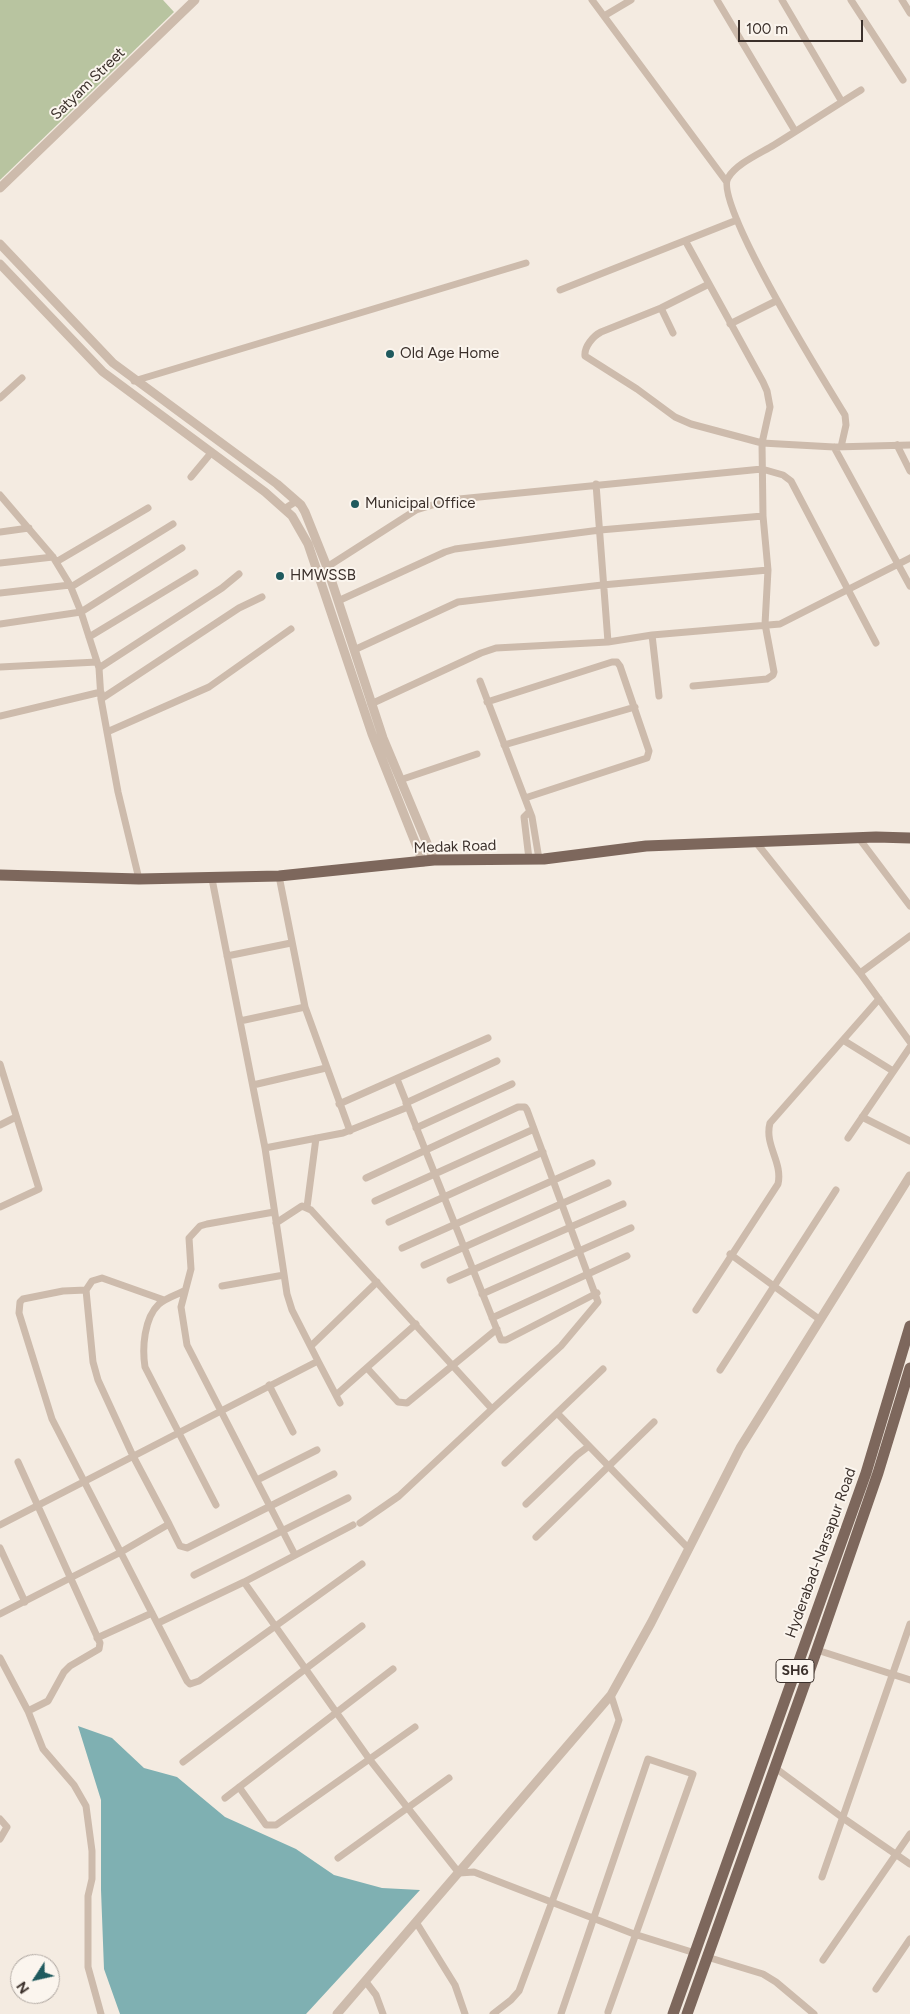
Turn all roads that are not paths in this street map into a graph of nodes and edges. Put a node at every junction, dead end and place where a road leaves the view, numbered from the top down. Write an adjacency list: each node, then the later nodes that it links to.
1 (195, 0): 15 (street, Satyam Street)
2 (592, 0): 9 (street)
3 (631, 0): 9 (street)
4 (717, 0): 13 (street)
5 (782, 0): 12 (street)
6 (851, 0): 10 (street)
7 (902, 0): 8 (street)
8 (910, 13)
9 (604, 16): 14 (street)
10 (904, 80)
11 (861, 90): 12 (street)
12 (842, 102): 13 (street)
13 (795, 131): 14 (street)
14 (726, 181): 16 (street)
15 (0, 188)
16 (737, 220): 17 (street); 23 (street)
17 (686, 242): 21 (street); 22 (street)
18 (0, 244): 27 (street)
19 (526, 263): 30 (street)
20 (0, 264): 28 (street)
21 (709, 284): 24 (street); 25 (street)
22 (560, 290)
23 (776, 301): 25 (street); 35 (street)
24 (661, 308): 26 (street); 32 (street)
25 (730, 324): 32 (street)
26 (673, 333)
27 (102, 352): 28 (street); 30 (street)
28 (92, 362): 36 (street)
29 (22, 378): 31 (street)
30 (134, 381): 42 (street)
31 (0, 398)
32 (762, 443): 35 (street); 37 (street)
33 (897, 445): 34 (street); 35 (street); 38 (street)
34 (910, 445)
35 (838, 447): 54 (street)
36 (211, 453): 39 (street); 44 (street)
37 (762, 469): 40 (street); 45 (street); 62 (street)
38 (910, 471)
39 (191, 477)
40 (596, 484): 48 (street); 55 (street)
41 (0, 495): 47 (street)
42 (295, 502): 44 (street); 55 (street)
43 (148, 508): 52 (street)
44 (284, 509): 94 (street)
45 (763, 516): 48 (street); 56 (street)
46 (173, 524): 60 (street)
47 (29, 528): 49 (street); 52 (street)
48 (600, 530): 59 (street); 65 (street)
49 (0, 532)
50 (182, 548): 66 (street)
51 (910, 558): 54 (street)
52 (54, 559): 53 (street); 60 (street)
53 (0, 562)
54 (898, 564): 61 (street); 62 (street)
55 (327, 567): 65 (street)
56 (768, 570): 59 (street); 68 (street)
57 (194, 573): 71 (street)
58 (239, 574): 75 (street)
59 (602, 585): 72 (street); 74 (street)
60 (70, 586): 63 (street); 66 (street)
61 (910, 586)
62 (847, 592): 68 (street); 73 (street)
63 (0, 593)
64 (262, 597): 79 (street)
65 (338, 601): 74 (street)
66 (81, 612): 67 (street); 71 (street)
67 (0, 624)
68 (764, 624): 70 (street); 78 (street)
69 (291, 628): 85 (street)
70 (652, 635): 72 (street); 80 (street)
71 (89, 637): 75 (street)
72 (608, 642): 82 (street)
73 (876, 643)
74 (354, 650): 82 (street)
75 (98, 665): 76 (street); 79 (street)
76 (0, 667)
77 (480, 682): 81 (street)
78 (693, 686)
79 (101, 696): 84 (street); 85 (street)
80 (660, 696)
81 (487, 702): 83 (street); 86 (street)
82 (371, 704): 88 (street)
83 (635, 707): 86 (street); 89 (street)
84 (0, 716)
85 (107, 732): 97 (street)
86 (504, 745): 89 (street)
87 (477, 754): 88 (street)
88 (400, 780): 94 (street)
89 (525, 798): 93 (street)
90 (858, 837): 91 (main road, Medak Road); 92 (main road, Medak Road); 99 (street)
91 (910, 838)
92 (754, 840): 93 (main road, Medak Road); 103 (street)
93 (534, 859): 94 (main road, Medak Road)
94 (428, 861): 96 (main road, Medak Road)
95 (0, 875): 97 (main road, Medak Road)
96 (279, 876): 98 (main road, Medak Road); 101 (street)
97 (139, 879): 98 (main road, Medak Road)
98 (212, 879): 102 (street)
99 (910, 906)
100 (910, 936): 103 (street)
101 (291, 943): 102 (street); 105 (street)
102 (227, 956): 106 (street)
103 (860, 973): 104 (street)
104 (879, 1000): 108 (street); 109 (street)
105 (305, 1007): 106 (street); 113 (street)
106 (240, 1021): 117 (street)
107 (488, 1038): 115 (street)
108 (843, 1040): 114 (street); 154 (street)
109 (910, 1042)
110 (910, 1046): 114 (street)
111 (497, 1061): 119 (street)
112 (0, 1064): 120 (street)
113 (326, 1068): 117 (street); 118 (street)
114 (893, 1071): 121 (street)
115 (397, 1079): 118 (street); 119 (street)
116 (512, 1084): 123 (street)
117 (253, 1085): 129 (street)
118 (339, 1104): 125 (street)
119 (407, 1105): 123 (street); 125 (street)
120 (16, 1117): 122 (street); 143 (street)
121 (862, 1117): 127 (street); 128 (street)
122 (0, 1125)
123 (416, 1128): 130 (street)
124 (534, 1129): 130 (street); 131 (street); 133 (street)
125 (350, 1131): 126 (street)
126 (316, 1138): 129 (street); 144 (street)
127 (848, 1138)
128 (910, 1141)
129 (265, 1148): 145 (street)
130 (425, 1150): 133 (street); 135 (street)
131 (543, 1152): 136 (street); 139 (street)
132 (592, 1162): 136 (street)
133 (435, 1174): 139 (street); 140 (street)
134 (910, 1176): 171 (street)
135 (366, 1178)
136 (554, 1180): 141 (street); 148 (street)
137 (608, 1183): 141 (street)
138 (836, 1190): 163 (street)
139 (444, 1197): 146 (street); 148 (street)
140 (375, 1201)
141 (562, 1203): 149 (street); 151 (street)
142 (622, 1204): 149 (street)
143 (0, 1207)
144 (307, 1207): 147 (street); 161 (street)
145 (274, 1212): 147 (street); 165 (street)
146 (389, 1222)
147 (276, 1223): 159 (street)
148 (454, 1224): 151 (street); 152 (street)
149 (571, 1226): 153 (street); 157 (street)
150 (631, 1228): 153 (street)
151 (464, 1247): 156 (street); 157 (street)
152 (402, 1248)
153 (580, 1251): 158 (street); 167 (street)
154 (730, 1254): 163 (street); 169 (street)
155 (627, 1256): 158 (street)
156 (424, 1265)
157 (473, 1270): 160 (street); 167 (street)
158 (589, 1274): 166 (street); 170 (street)
159 (284, 1275): 162 (street); 175 (street)
160 (450, 1280)
161 (377, 1282): 172 (street); 175 (street)
162 (222, 1286)
163 (774, 1286): 171 (street); 181 (street)
164 (86, 1290): 168 (street); 193 (street); 199 (street)
165 (184, 1291): 168 (street); 186 (street)
166 (597, 1293): 174 (street); 185 (street)
167 (482, 1294): 170 (street)
168 (164, 1300): 189 (street)
169 (696, 1310)
170 (492, 1318): 174 (street)
171 (819, 1319): 210 (street)
172 (416, 1324): 177 (street); 178 (street)
173 (910, 1326): 256 (main road, Hyderabad-Narsapur Road / SH6)
174 (497, 1329): 177 (street)
175 (311, 1346): 176 (street)
176 (318, 1361): 182 (street); 183 (street)
177 (453, 1366): 178 (street); 185 (street)
178 (367, 1368): 183 (street)
179 (910, 1368): 225 (main road, Hyderabad-Narsapur Road / SH6)
180 (603, 1369): 187 (street)
181 (720, 1370)
182 (270, 1386): 186 (street); 190 (street)
183 (336, 1395): 184 (street)
184 (340, 1403)
185 (492, 1409): 212 (street)
186 (221, 1410): 189 (street); 198 (street)
187 (558, 1413): 191 (street); 195 (street)
188 (654, 1422): 196 (street)
189 (180, 1431): 193 (street); 202 (street)
190 (294, 1432)
191 (589, 1446): 196 (street); 201 (street)
192 (317, 1450): 198 (street)
193 (132, 1456): 199 (street); 205 (street)
194 (18, 1462): 204 (street)
195 (505, 1462)
196 (609, 1466): 208 (street); 210 (street)
197 (334, 1474): 203 (street)
198 (256, 1480): 203 (street)
199 (84, 1481): 204 (street); 211 (street)
200 (348, 1498): 207 (street)
201 (526, 1504)
202 (216, 1505)
203 (269, 1505): 205 (street); 207 (street)
204 (36, 1506): 206 (street); 215 (street)
205 (168, 1524): 211 (street)
206 (0, 1525)
207 (282, 1531): 212 (street); 214 (street)
208 (536, 1537)
209 (0, 1548): 217 (street)
210 (689, 1549): 231 (street)
211 (121, 1552): 215 (street); 218 (street)
212 (294, 1556): 216 (street)
213 (362, 1564): 222 (street)
214 (194, 1575)
215 (70, 1578): 217 (street); 224 (street)
216 (244, 1582): 220 (street); 222 (street)
217 (25, 1602): 219 (street)
218 (152, 1613): 220 (street); 224 (street)
219 (0, 1614)
220 (158, 1623): 222 (street)
221 (910, 1624): 229 (street)
222 (275, 1626): 227 (street)
223 (362, 1626): 227 (street)
224 (97, 1638): 232 (street)
225 (817, 1650): 229 (street); 237 (main road, Hyderabad-Narsapur Road / SH6)
226 (0, 1658): 232 (street)
227 (305, 1669): 233 (street); 236 (street)
228 (393, 1669): 233 (street)
229 (893, 1676): 230 (street); 242 (street)
230 (910, 1680)
231 (612, 1695): 249 (street); 251 (street)
232 (28, 1711): 262 (street)
233 (336, 1713): 235 (street); 239 (street)
234 (415, 1727): 235 (street)
235 (370, 1760): 239 (street); 241 (street)
236 (183, 1762)
237 (774, 1767): 242 (street); 257 (main road, Hyderabad-Narsapur Road / SH6)
238 (449, 1778): 241 (street)
239 (239, 1787): 240 (street)
240 (225, 1798)
241 (408, 1808): 247 (street); 249 (street)
242 (843, 1818): 246 (street); 250 (street)
243 (0, 1819): 245 (street)
244 (910, 1834): 246 (street)
245 (0, 1839)
246 (897, 1855): 248 (street); 258 (street)
247 (338, 1858)
248 (910, 1864)
249 (460, 1873): 251 (street); 253 (street)
250 (822, 1877)
251 (553, 1903): 252 (street); 266 (street)
252 (594, 1918): 254 (street); 254 (street); 267 (street)
253 (416, 1922): 259 (street); 265 (street)
254 (634, 1934): 256 (street); 261 (street)
255 (910, 1938): 260 (street)
256 (695, 1953): 268 (main road, Hyderabad-Narsapur Road / SH6)
257 (707, 1957): 269 (main road, Hyderabad-Narsapur Road / SH6); 270 (street)
258 (823, 1960)
259 (366, 1982): 263 (street); 264 (street)
260 (876, 1989)
261 (608, 2012)
262 (101, 2014)
263 (337, 2014)
264 (383, 2014)
265 (465, 2014)
266 (493, 2014)
267 (561, 2014)
268 (673, 2014)
269 (687, 2014)
270 (814, 2014)

